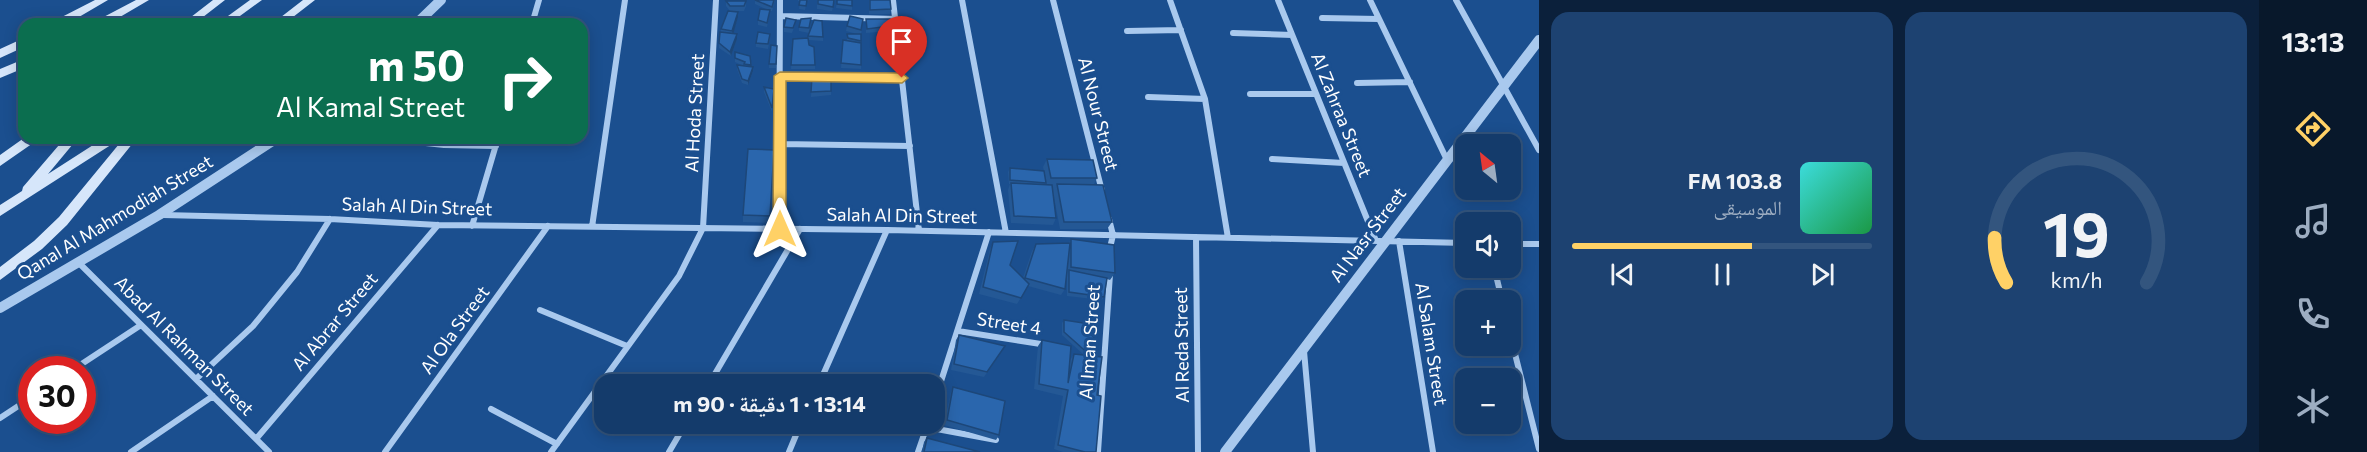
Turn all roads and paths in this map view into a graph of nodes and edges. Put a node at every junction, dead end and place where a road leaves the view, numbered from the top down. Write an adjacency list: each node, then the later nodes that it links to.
1 (103, 0): 19 (main road)
2 (144, 0): 20 (main road)
3 (220, 0): 21 (main road)
4 (256, 0): 22 (main road)
5 (310, 0): 23 (main road)
6 (441, 0): 24 (street)
7 (539, 0): 25 (street)
8 (625, 0): 70 (street)
9 (716, 0): 71 (street, Al Hoda Street)
10 (780, 0): 18 (street)
11 (893, 0): 27 (street)
12 (962, 0): 77 (street)
13 (1053, 0): 62 (street, Al Nour Street)
14 (1170, 0): 29 (street)
15 (1278, 0): 32 (street, Al Zahraa Street)
16 (1370, 0): 28 (street)
17 (1456, 0): 42 (street)
18 (780, 16): 27 (street); 38 (street)
19 (69, 18)
20 (111, 18)
21 (195, 18)
22 (230, 18)
23 (285, 18)
24 (422, 18)
25 (534, 18)
26 (1322, 18): 28 (street)
27 (896, 19): 39 (street)
28 (1379, 19): 41 (street)
29 (1181, 30): 30 (street); 46 (street)
30 (1127, 31)
31 (1233, 33): 32 (street)
32 (1292, 35): 44 (street, Al Zahraa Street)
33 (1539, 40): 42 (street, Al Nasr Street)
34 (18, 45): 35 (main road)
35 (0, 54)
36 (18, 66): 37 (main road)
37 (0, 74)
38 (780, 76): 39 (street); 53 (street)
39 (902, 78): 55 (street)
40 (1357, 82): 41 (street)
41 (1410, 82): 58 (street)
42 (1503, 87): 56 (street); 58 (street, Al Nasr Street)
43 (1250, 94): 44 (street)
44 (1316, 94): 60 (street, Al Zahraa Street)
45 (1148, 97): 46 (street)
46 (1205, 99): 80 (street)
47 (24, 144): 59 (main road)
48 (67, 144): 61 (main road)
49 (104, 144): 61 (main road)
50 (126, 144): 87 (main road)
51 (268, 144): 65 (street, Qanal Al Mahmodiah Street)
52 (435, 144): 54 (street)
53 (780, 144): 55 (street); 72 (street)
54 (496, 146): 68 (street)
55 (910, 146): 75 (street)
56 (1539, 150)
57 (1272, 159): 60 (street)
58 (1447, 160): 81 (street, Al Nasr Street)
59 (0, 161)
60 (1344, 163): 81 (street, Al Zahraa Street)
61 (16, 202): 63 (main road)
62 (1105, 202)
63 (0, 212)
64 (1108, 213): 78 (street)
65 (159, 215): 66 (street, Salah Al Din Street); 86 (street, Qanal Al Mahmodiah Street)
66 (330, 219): 67 (street, Salah Al Din Street); 100 (street)
67 (438, 225): 68 (street, Salah Al Din Street); 109 (street, Al Abrar Street)
68 (472, 226): 69 (street, Salah Al Din Street)
69 (548, 226): 70 (street, Salah Al Din Street); 115 (street, Al Ola Street)
70 (592, 227): 71 (street, Salah Al Din Street)
71 (703, 228): 72 (street, Salah Al Din Street); 92 (street)
72 (780, 229): 73 (street, Salah Al Din Street)
73 (800, 229): 74 (street, Salah Al Din Street); 97 (street)
74 (887, 231): 75 (street, Salah Al Din Street); 98 (street)
75 (919, 231): 76 (street, Salah Al Din Street)
76 (990, 232): 77 (street, Salah Al Din Street); 91 (street)
77 (1006, 233): 78 (street, Salah Al Din Street)
78 (1113, 235): 79 (street, Salah Al Din Street); 120 (street, Al Iman Street)
79 (1196, 237): 80 (street, Salah Al Din Street); 121 (street, Al Reda Street)
80 (1228, 238): 81 (street, Salah Al Din Street)
81 (1380, 241): 82 (street, Salah Al Din Street); 94 (street, Al Nasr Street)
82 (1399, 241): 83 (street, Salah Al Din Street); 124 (street, Al Salam Street)
83 (1455, 243)
84 (1521, 244): 85 (street)
85 (1539, 244)
86 (78, 262): 88 (street, Qanal Al Mahmodiah Street); 90 (street, Abad Al Rahman Street)
87 (0, 274)
88 (0, 308)
89 (540, 310): 92 (street)
90 (141, 325): 95 (street); 100 (street, Abad Al Rahman Street)
91 (958, 331): 93 (street, Street 4); 99 (street)
92 (627, 346): 111 (street)
93 (1056, 346)
94 (1304, 348): 122 (street, Al Nasr Street); 123 (street)
95 (94, 356)
96 (1516, 356): 112 (street)
97 (715, 374)
98 (823, 374)
99 (944, 374)
100 (196, 380): 101 (street, Abad Al Rahman Street)
101 (213, 396): 109 (street, Abad Al Rahman Street); 113 (street)
102 (18, 406): 104 (street)
103 (491, 409): 111 (street)
104 (0, 418)
105 (945, 429): 110 (street)
106 (680, 434): 117 (street)
107 (796, 434): 118 (street)
108 (924, 434): 119 (street)
109 (256, 439): 114 (street, Abad Al Rahman Street)
110 (996, 440)
111 (556, 444): 116 (street)
112 (1539, 449)
113 (131, 452)
114 (269, 452)
115 (386, 452)
116 (551, 452)
117 (669, 452)
118 (789, 452)
119 (918, 452)
120 (1098, 452)
121 (1198, 452)
122 (1225, 452)
123 (1313, 452)
124 (1433, 452)

